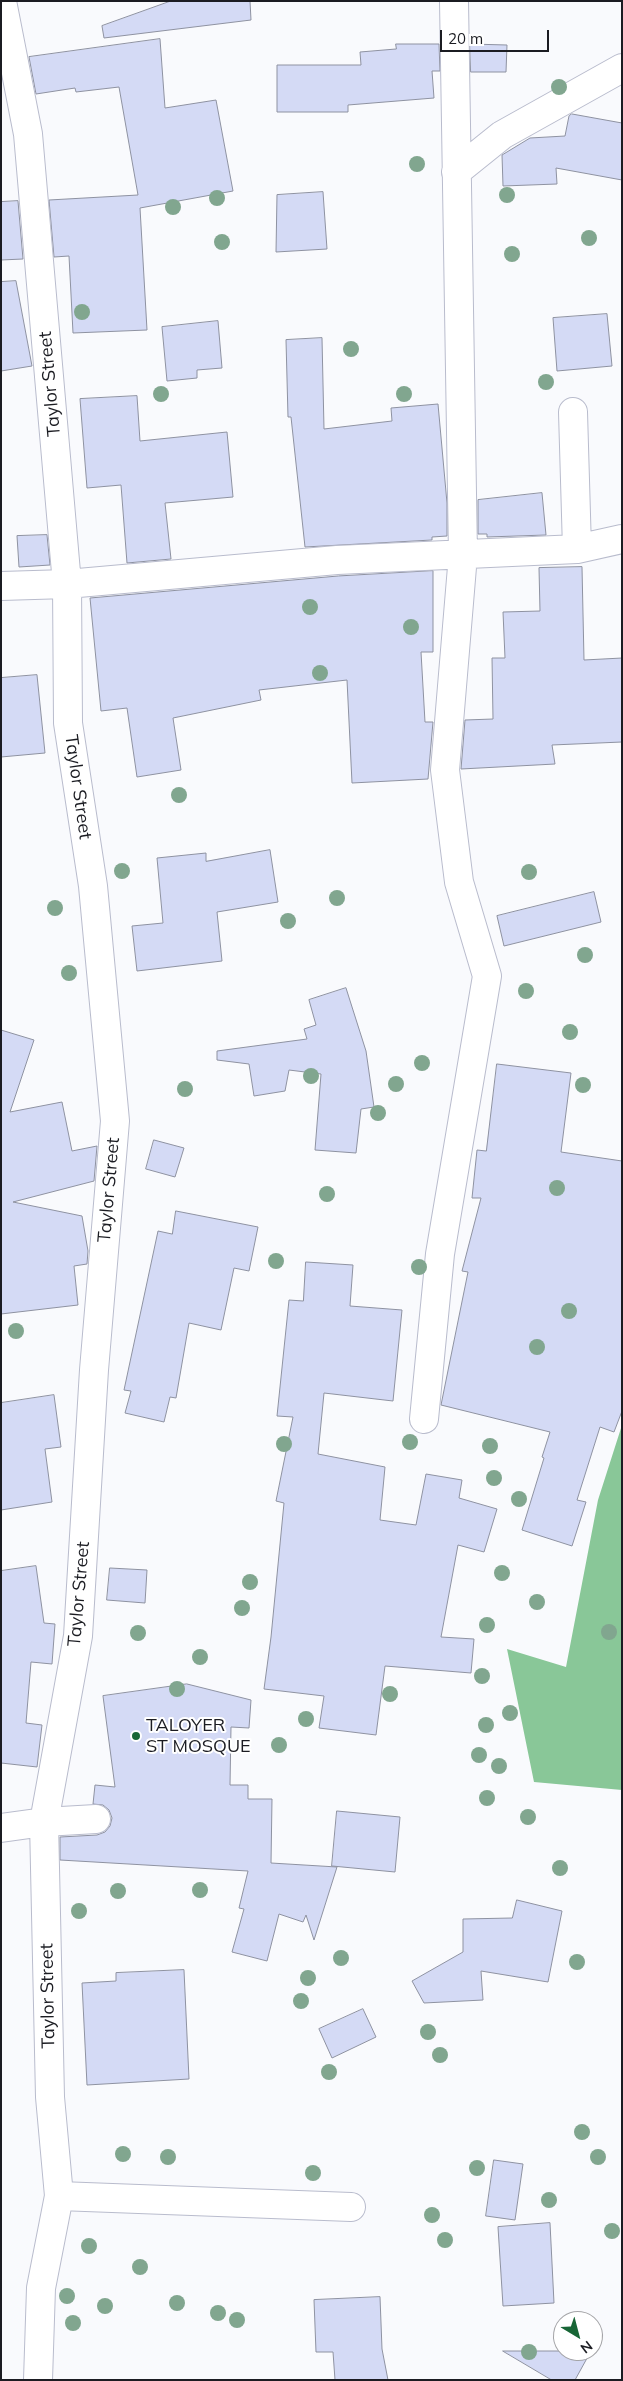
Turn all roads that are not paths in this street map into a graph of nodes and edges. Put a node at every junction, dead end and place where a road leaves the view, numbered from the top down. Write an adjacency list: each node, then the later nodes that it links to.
1 (2, 1): 9 (street, Taylor Street)
2 (454, 1): 4 (street)
3 (622, 68): 4 (street)
4 (456, 172): 8 (street)
5 (572, 412): 7 (street)
6 (622, 539): 7 (street)
7 (577, 549): 8 (street)
8 (464, 555): 9 (street); 11 (street)
9 (67, 584): 10 (street); 13 (street, Taylor Street)
10 (1, 586)
11 (424, 1419)
12 (96, 1820): 13 (street)
13 (44, 1822): 14 (street); 15 (street, Taylor Street)
14 (1, 1828)
15 (59, 2196): 16 (street); 17 (street, Taylor Street)
16 (351, 2207)
17 (38, 2380)

